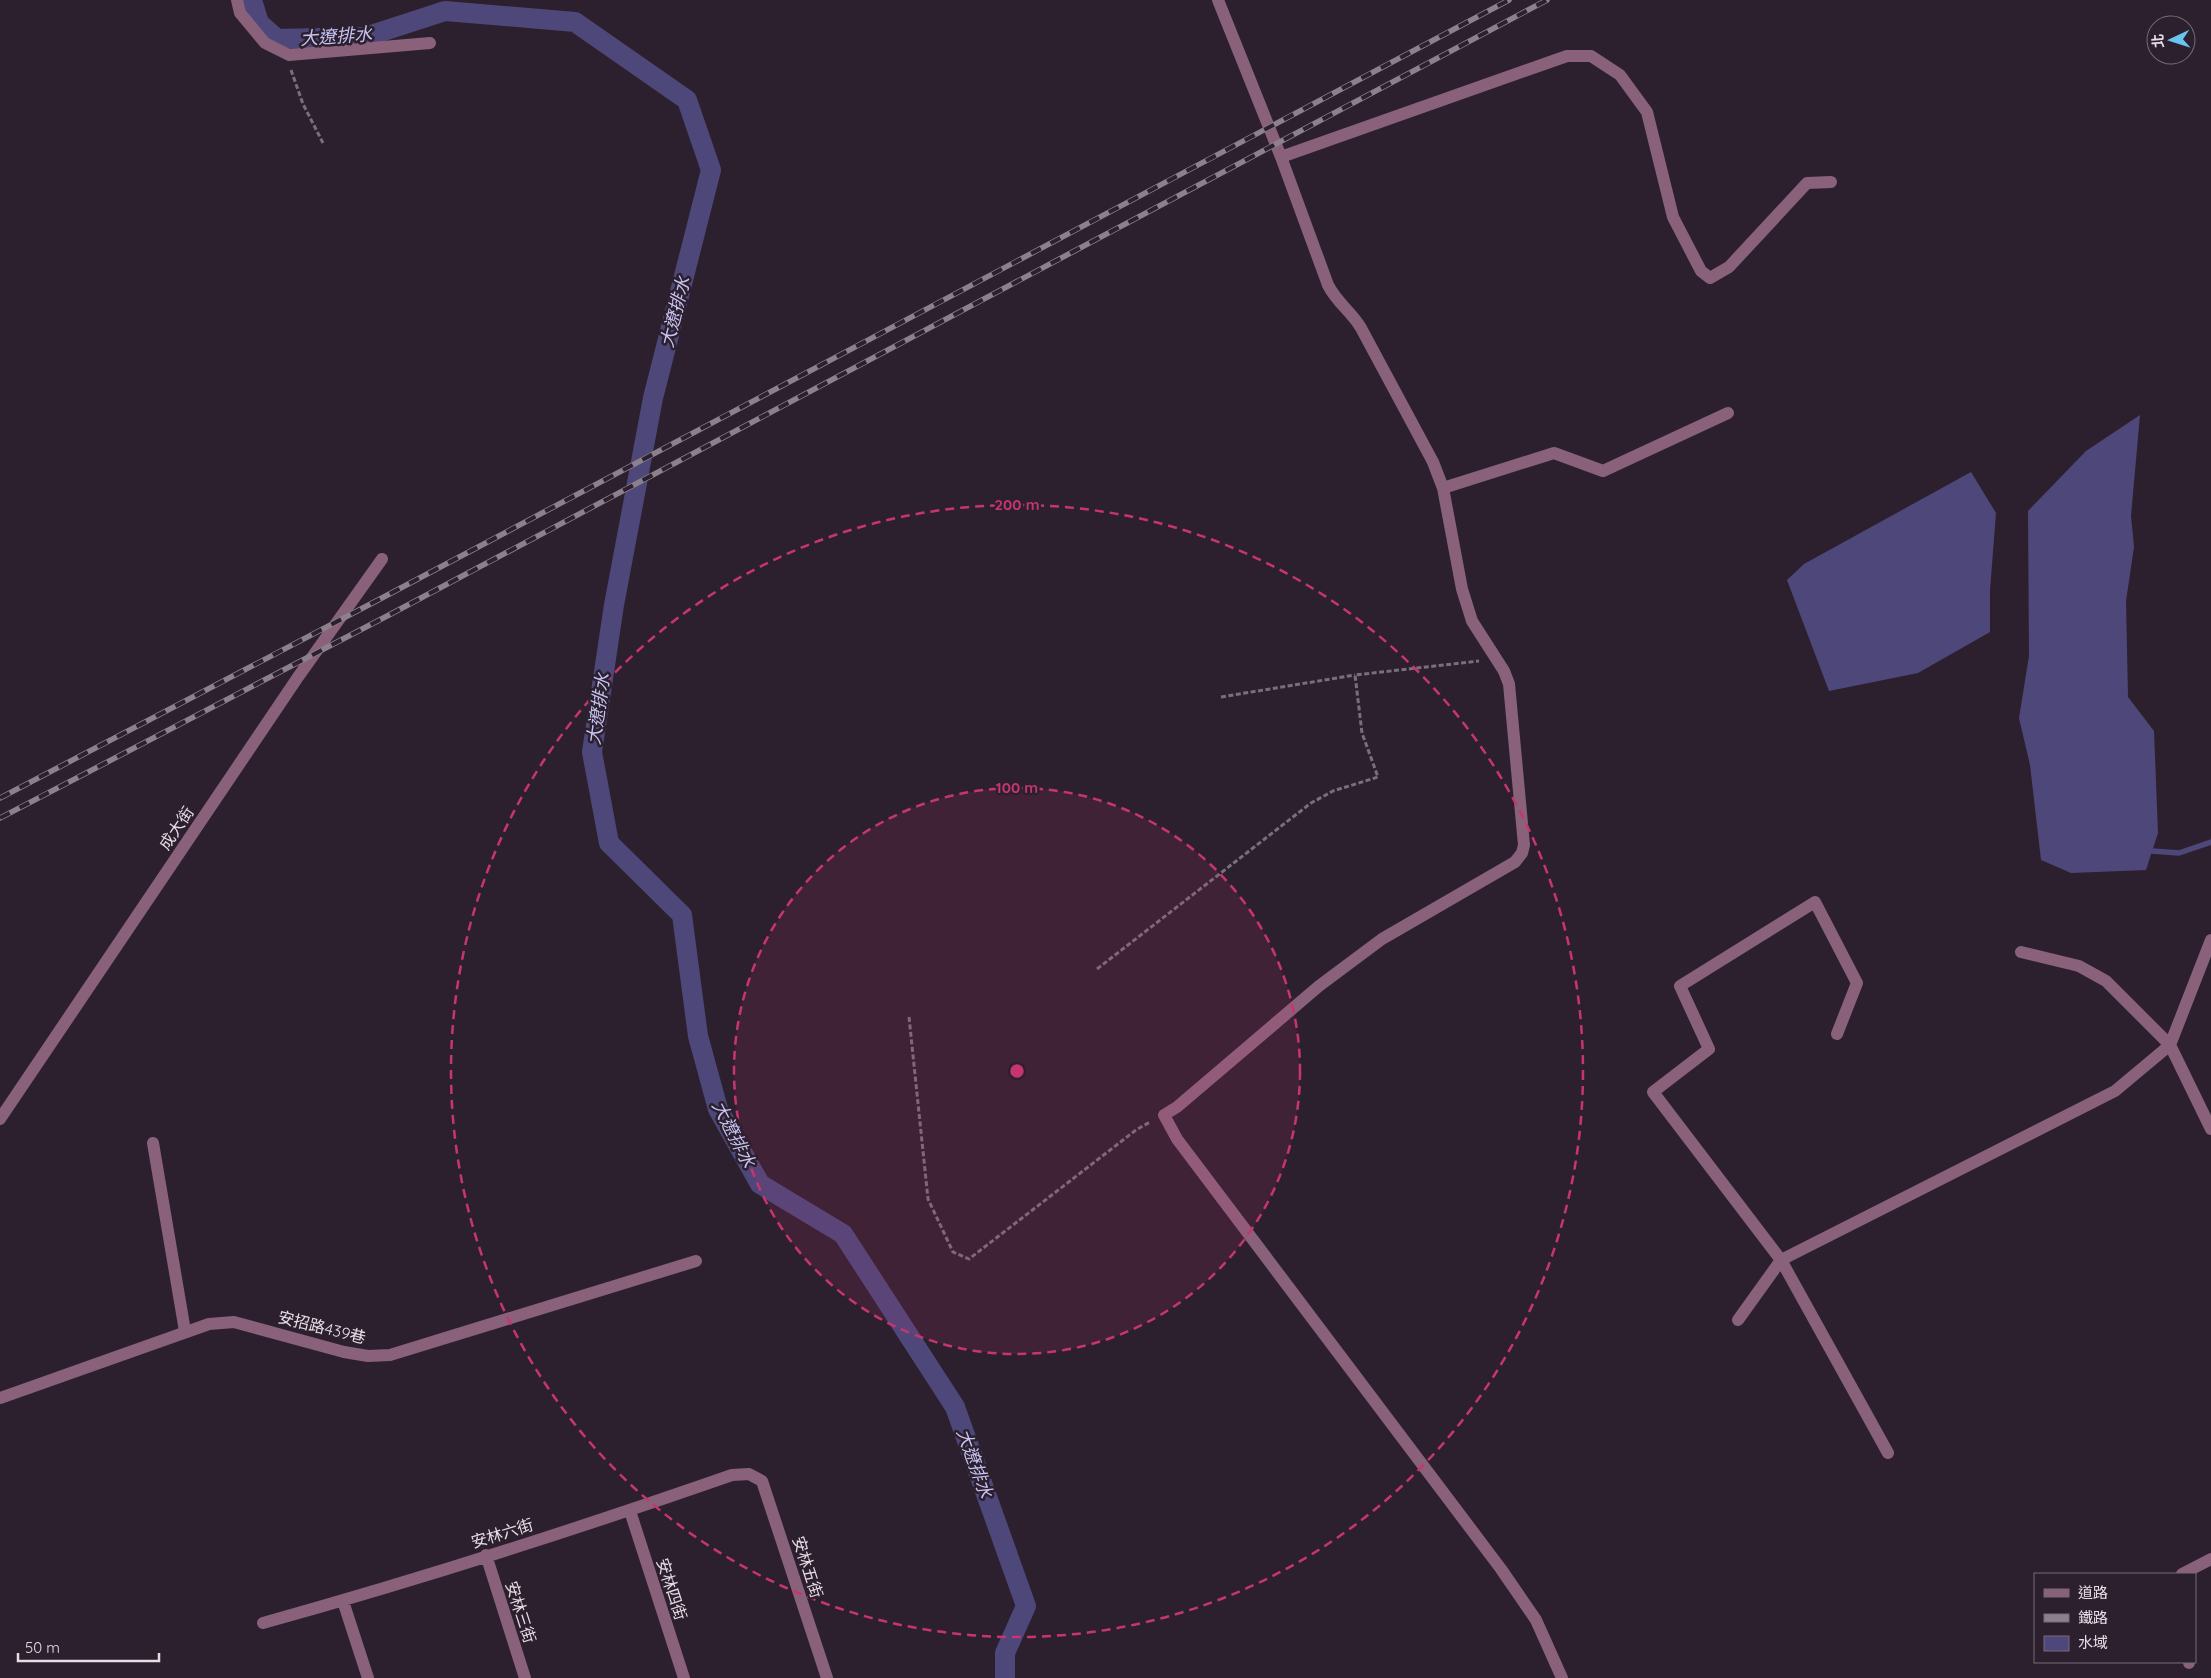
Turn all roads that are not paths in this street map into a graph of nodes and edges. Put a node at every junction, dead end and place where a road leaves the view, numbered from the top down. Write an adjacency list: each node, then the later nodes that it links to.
1 (237, 0): 3 (street)
2 (1218, 0): 4 (street)
3 (430, 43)
4 (1281, 157): 5 (street); 7 (street)
5 (1830, 182)
6 (1728, 413): 7 (street)
7 (1442, 488): 33 (street)
8 (382, 558): 13 (street, 成大街)
9 (2210, 946): 12 (street)
10 (2021, 952): 12 (street)
11 (1837, 1034): 16 (street)
12 (2170, 1045): 14 (street); 16 (street)
13 (0, 1119)
14 (2211, 1129)
15 (153, 1143): 19 (street)
16 (1781, 1260): 18 (street); 21 (street)
17 (696, 1261): 19 (street, 安招路439巷)
18 (1738, 1320)
19 (185, 1331): 20 (street, 安招路439巷)
20 (0, 1398)
21 (1888, 1453)
22 (749, 1474): 23 (street, 安林六街); 32 (street, 安林五街)
23 (630, 1511): 24 (street, 安林六街); 31 (street, 安林四街)
24 (486, 1555): 27 (street, 安林六街); 30 (street, 安林三街)
25 (2211, 1559): 26 (street)
26 (2184, 1573)
27 (343, 1601): 28 (street, 安林六街); 29 (street)
28 (263, 1623)
29 (368, 1678)
30 (525, 1678)
31 (684, 1678)
32 (827, 1678)
33 (1562, 1678)

